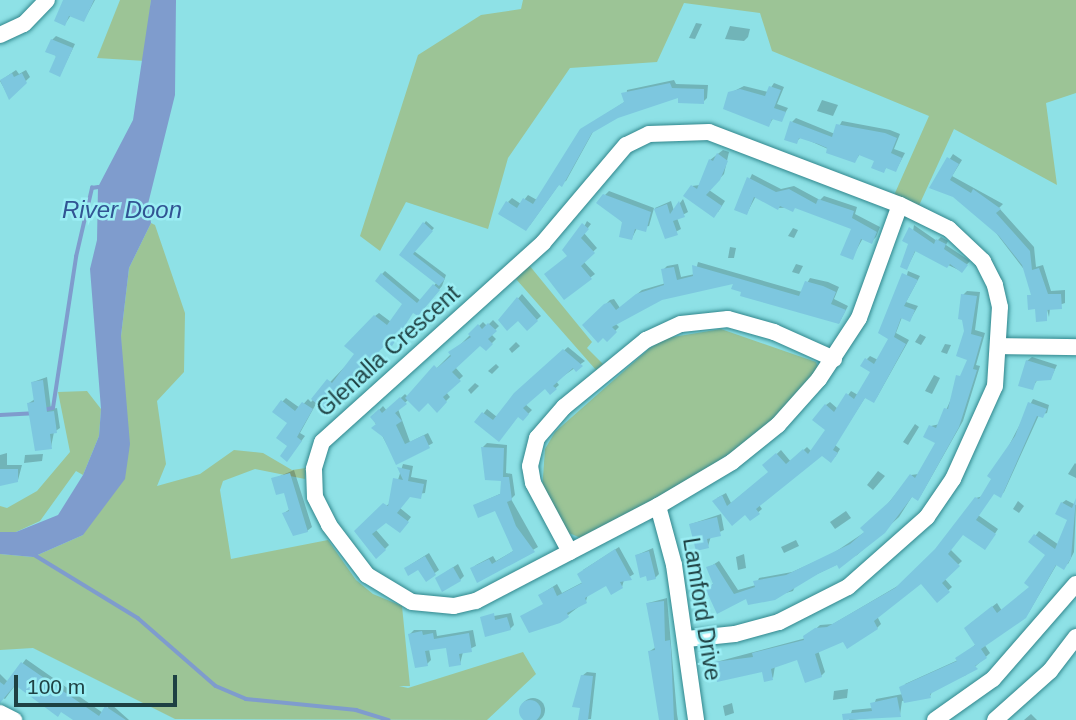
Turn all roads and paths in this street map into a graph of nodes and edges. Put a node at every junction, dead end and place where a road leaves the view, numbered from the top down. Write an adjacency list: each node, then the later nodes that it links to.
1 (47, 0): 2 (street)
2 (0, 35)
3 (900, 205): 4 (street); 6 (street, Glenalla Crescent); 8 (street, Glenalla Crescent)
4 (1000, 346): 5 (street); 11 (street)
5 (1076, 347)
6 (834, 359): 7 (street, Glenalla Crescent); 8 (street)
7 (657, 506): 8 (street, Glenalla Crescent); 11 (street, Lamford Drive)
8 (570, 552)
9 (1076, 584): 15 (street)
10 (1076, 637): 16 (street)
11 (687, 639): 14 (street, Lamford Drive)
12 (0, 713): 13 (street)
13 (14, 720)
14 (696, 720)
15 (935, 720)
16 (995, 720)

